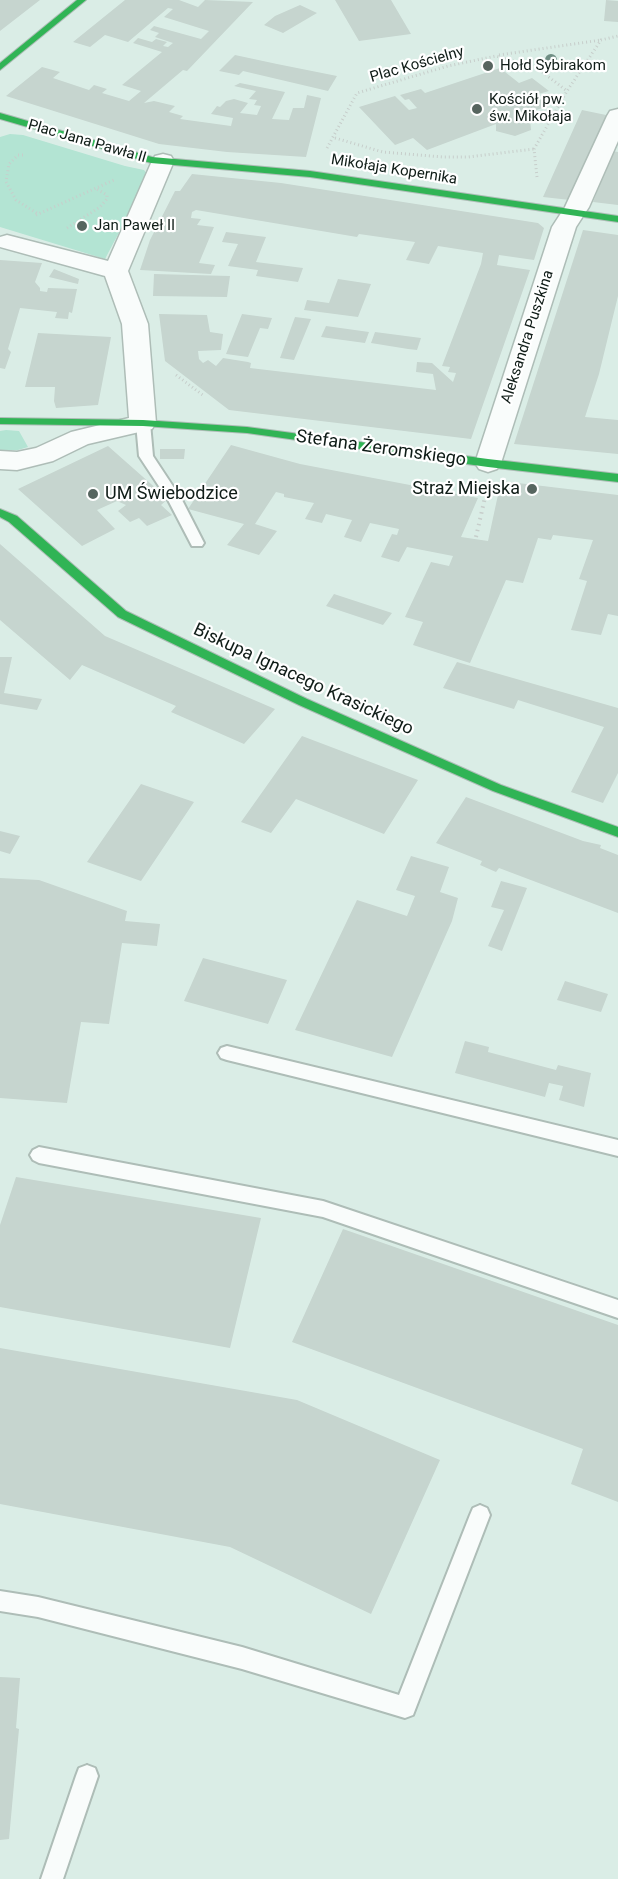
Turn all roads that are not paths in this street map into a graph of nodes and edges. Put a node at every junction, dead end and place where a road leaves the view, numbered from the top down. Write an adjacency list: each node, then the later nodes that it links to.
1 (82, 0): 2 (street)
2 (0, 67)
3 (0, 116): 5 (street, Plac Jana Pawła II)
4 (618, 116): 6 (street, Aleksandra Puszkina)
5 (163, 161): 6 (street, Mikołaja Kopernika); 9 (street, Plac Jana Pawła II)
6 (574, 213): 7 (street, Mikołaja Kopernika); 12 (street, Aleksandra Puszkina)
7 (618, 219)
8 (7, 242): 9 (street)
9 (116, 271): 11 (street)
10 (0, 422): 11 (street, Stefana Żeromskiego)
11 (143, 423): 12 (street, Stefana Żeromskiego); 13 (street, Stefana Żeromskiego); 16 (lane)
12 (488, 464): 14 (street, Stefana Żeromskiego)
13 (6, 466)
14 (618, 478)
15 (0, 513): 17 (street, Biskupa Ignacego Krasickiego)
16 (197, 543)
17 (618, 832)
18 (227, 1053): 19 (lane)
19 (618, 1148)
20 (39, 1155): 21 (lane)
21 (618, 1309)
22 (480, 1515): 23 (lane)
23 (0, 1601)
24 (87, 1776): 25 (lane)
25 (52, 1879)

